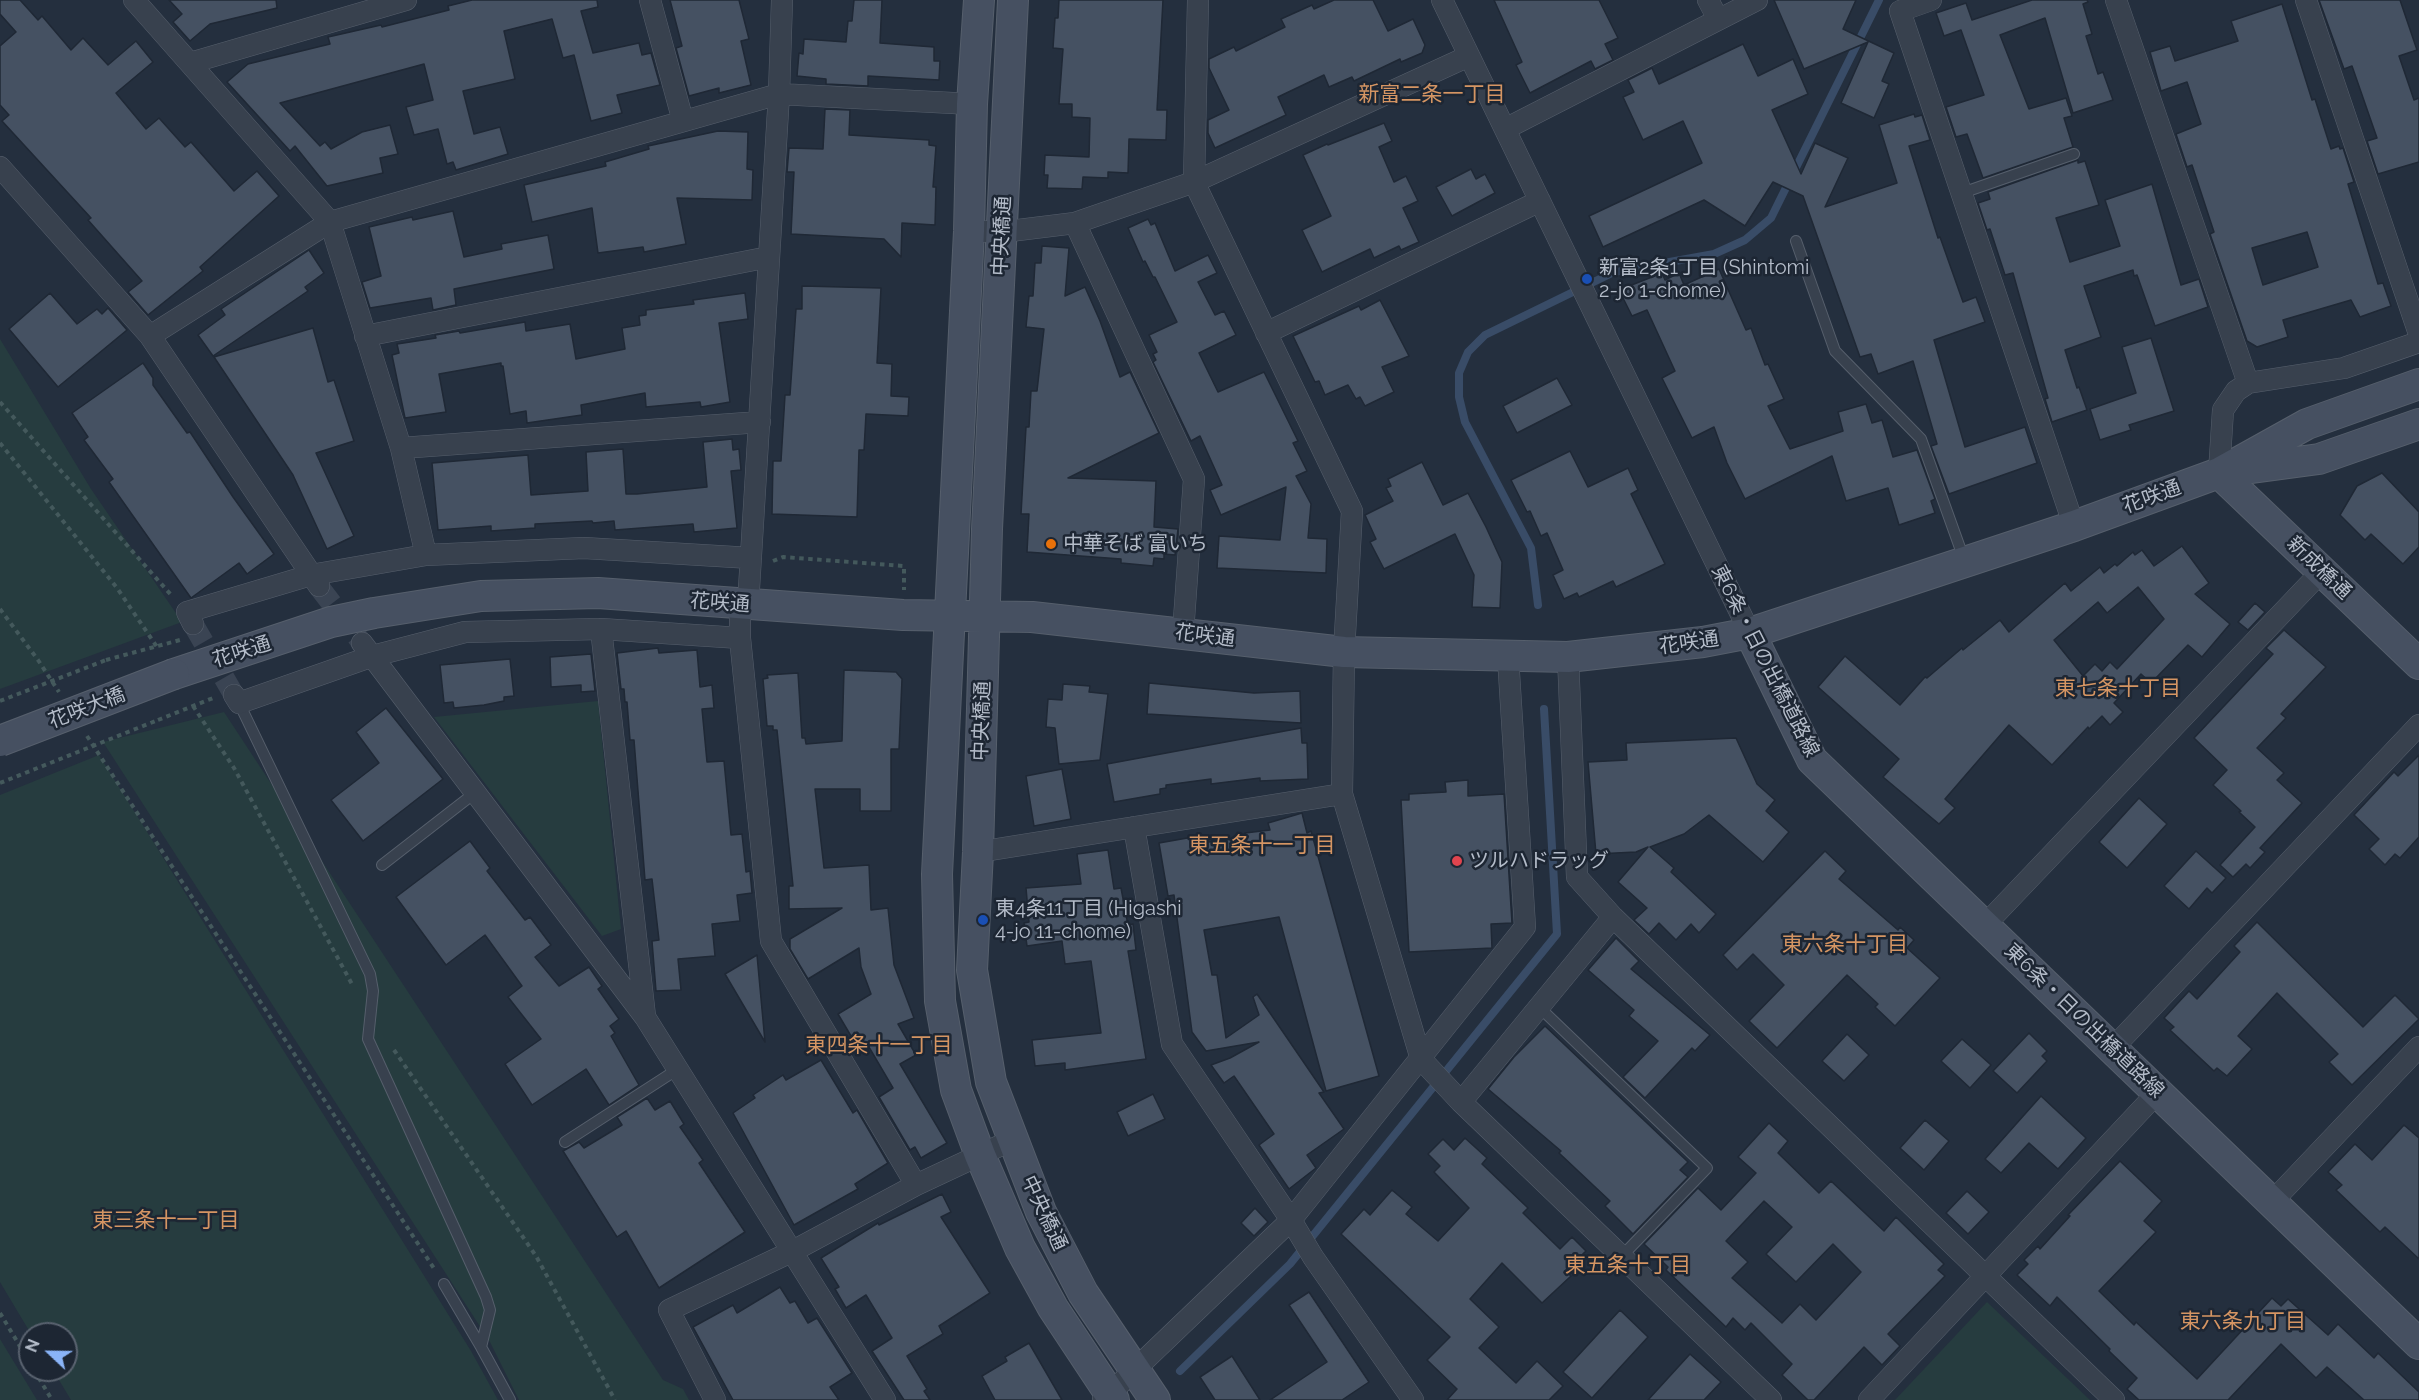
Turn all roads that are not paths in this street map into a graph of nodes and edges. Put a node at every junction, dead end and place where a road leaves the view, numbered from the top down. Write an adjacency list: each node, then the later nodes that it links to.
1 (134, 0): 17 (street)
2 (406, 0): 17 (street)
3 (650, 0): 20 (street)
4 (782, 0): 18 (street)
5 (979, 0): 19 (street, 中央橋通)
6 (1013, 0): 30 (street, 中央橋通)
7 (1198, 0): 24 (street)
8 (1442, 0): 16 (street, 東6条・日の出橋道路線)
9 (1708, 0): 15 (street)
10 (1757, 0): 15 (street)
11 (1931, 0): 14 (street)
12 (2116, 0): 38 (street)
13 (2306, 0): 34 (street)
14 (1898, 5): 25 (street)
15 (1718, 20): 21 (street)
16 (1469, 56): 21 (street, 東6条・日の出橋道路線); 24 (street)
17 (190, 63): 27 (street)
18 (779, 93): 19 (street); 20 (street); 32 (street)
19 (972, 104): 29 (street, 中央橋通)
20 (683, 121): 27 (street)
21 (1505, 129): 26 (street, 東6条・日の出橋道路線)
22 (2074, 154): 25 (lane)
23 (0, 167): 35 (street)
24 (1194, 182): 28 (street); 33 (street)
25 (1962, 193): 44 (street)
26 (1540, 201): 33 (street); 56 (street, 東6条・日の出橋道路線)
27 (330, 222): 35 (street); 36 (street)
28 (1075, 222): 30 (street); 55 (street)
29 (969, 231): 30 (street); 51 (street, 中央橋通)
30 (1002, 232): 52 (street, 中央橋通)
31 (1796, 241): 46 (lane)
32 (769, 257): 36 (street); 40 (street)
33 (1266, 333): 59 (street)
34 (2419, 334)
35 (150, 336): 49 (street)
36 (365, 336): 42 (street)
37 (2419, 342): 38 (street)
38 (2248, 383): 43 (street)
39 (2419, 384): 43 (street, 花咲通)
40 (760, 422): 42 (street); 47 (street)
41 (2419, 424): 43 (street, 花咲通)
42 (401, 448): 45 (street)
43 (2219, 472): 44 (street, 花咲通); 48 (street, 新成橋通)
44 (2074, 526): 46 (street, 花咲通)
45 (426, 555): 47 (street); 49 (street)
46 (1965, 562): 56 (street, 花咲通)
47 (751, 564): 50 (street)
48 (2322, 571): 62 (street, 新成橋通); 73 (street)
49 (315, 581): 53 (street)
50 (744, 604): 51 (street, 花咲通); 57 (street); 63 (street, 花咲通)
51 (948, 616): 52 (street, 花咲通); 84 (street, 中央橋通)
52 (985, 616): 55 (street, 花咲通); 70 (street, 中央橋通)
53 (190, 618)
54 (601, 629): 57 (street); 58 (street); 75 (street)
55 (1183, 633): 59 (street, 花咲通)
56 (1750, 633): 61 (street, 花咲通); 73 (street, 東6条・日の出橋道路線)
57 (740, 638): 85 (street)
58 (367, 650): 64 (street); 67 (street)
59 (1344, 652): 60 (street, 花咲通); 68 (street)
60 (1508, 657): 61 (street, 花咲通); 78 (street)
61 (1568, 657): 72 (street)
62 (2419, 664)
63 (174, 674): 66 (street, 花咲大橋, bridge)
64 (236, 699): 93 (lane)
65 (2419, 725): 77 (street)
66 (0, 741)
67 (476, 792): 71 (lane); 75 (street)
68 (1342, 794): 69 (street); 78 (street)
69 (1134, 827): 70 (street); 87 (street)
70 (978, 852): 82 (street, 中央橋通)
71 (382, 865)
72 (1613, 917): 74 (street); 90 (street)
73 (1984, 926): 77 (street, 東6条・日の出橋道路線)
74 (1539, 1007): 81 (street); 89 (lane)
75 (645, 1017): 79 (street)
76 (2419, 1047): 86 (street)
77 (2114, 1048): 80 (street, 東6条・日の出橋道路線)
78 (1426, 1065): 81 (street); 87 (street)
79 (678, 1069): 83 (lane); 88 (street)
80 (2158, 1092): 86 (street, 東6条・日の出橋道路線); 90 (street)
81 (1456, 1096): 89 (street)
82 (1012, 1140): 84 (street); 94 (street, 中央橋通)
83 (565, 1142)
84 (980, 1155): 85 (street); 95 (street, 中央橋通)
85 (916, 1185): 88 (street)
86 (2271, 1203): 92 (street, 東6条・日の出橋道路線)
87 (1296, 1228): 94 (street); 100 (street)
88 (793, 1251): 97 (street); 98 (street)
89 (1621, 1257): 101 (street)
90 (1985, 1277): 102 (street); 103 (street)
91 (444, 1284): 93 (lane)
92 (2419, 1344)
93 (482, 1347): 96 (lane)
94 (1133, 1369): 95 (street); 99 (street, 中央橋通)
95 (1109, 1398)
96 (510, 1400)
97 (715, 1400)
98 (885, 1400)
99 (1155, 1400)
100 (1413, 1400)
101 (1771, 1400)
102 (1869, 1400)
103 (2114, 1400)

